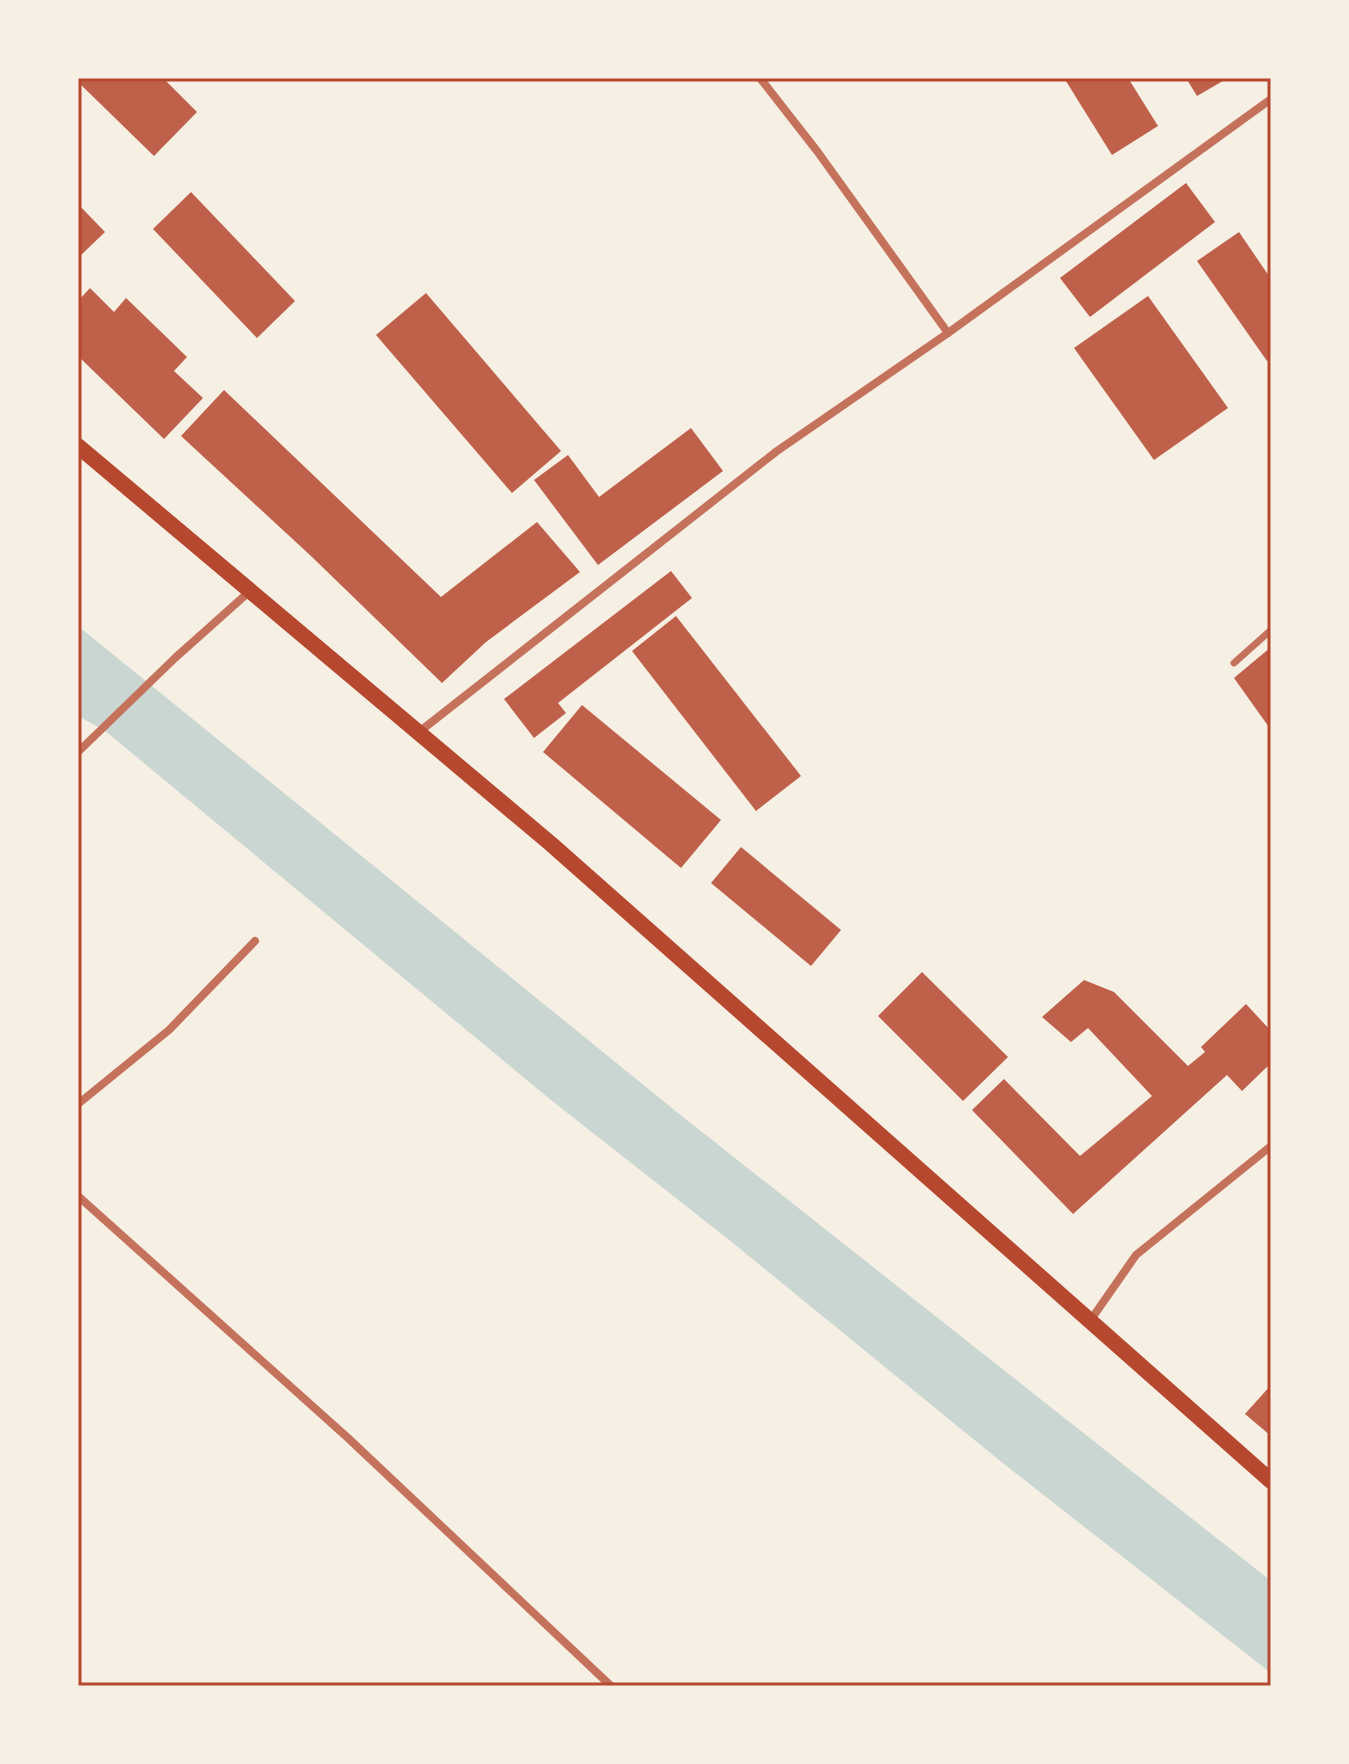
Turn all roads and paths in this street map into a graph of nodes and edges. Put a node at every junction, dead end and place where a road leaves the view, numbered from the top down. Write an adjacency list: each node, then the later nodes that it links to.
1 (760, 78): 3 (street)
2 (1271, 99): 3 (street)
3 (948, 333): 8 (street)
4 (78, 446): 5 (main road)
5 (250, 591): 8 (main road); 9 (street)
6 (1271, 630): 7 (street)
7 (1234, 663)
8 (418, 732): 14 (main road)
9 (78, 752)
10 (255, 941): 11 (street)
11 (78, 1104)
12 (1271, 1146): 14 (street)
13 (78, 1196): 16 (street)
14 (1090, 1321): 15 (main road)
15 (1271, 1481)
16 (611, 1686)

